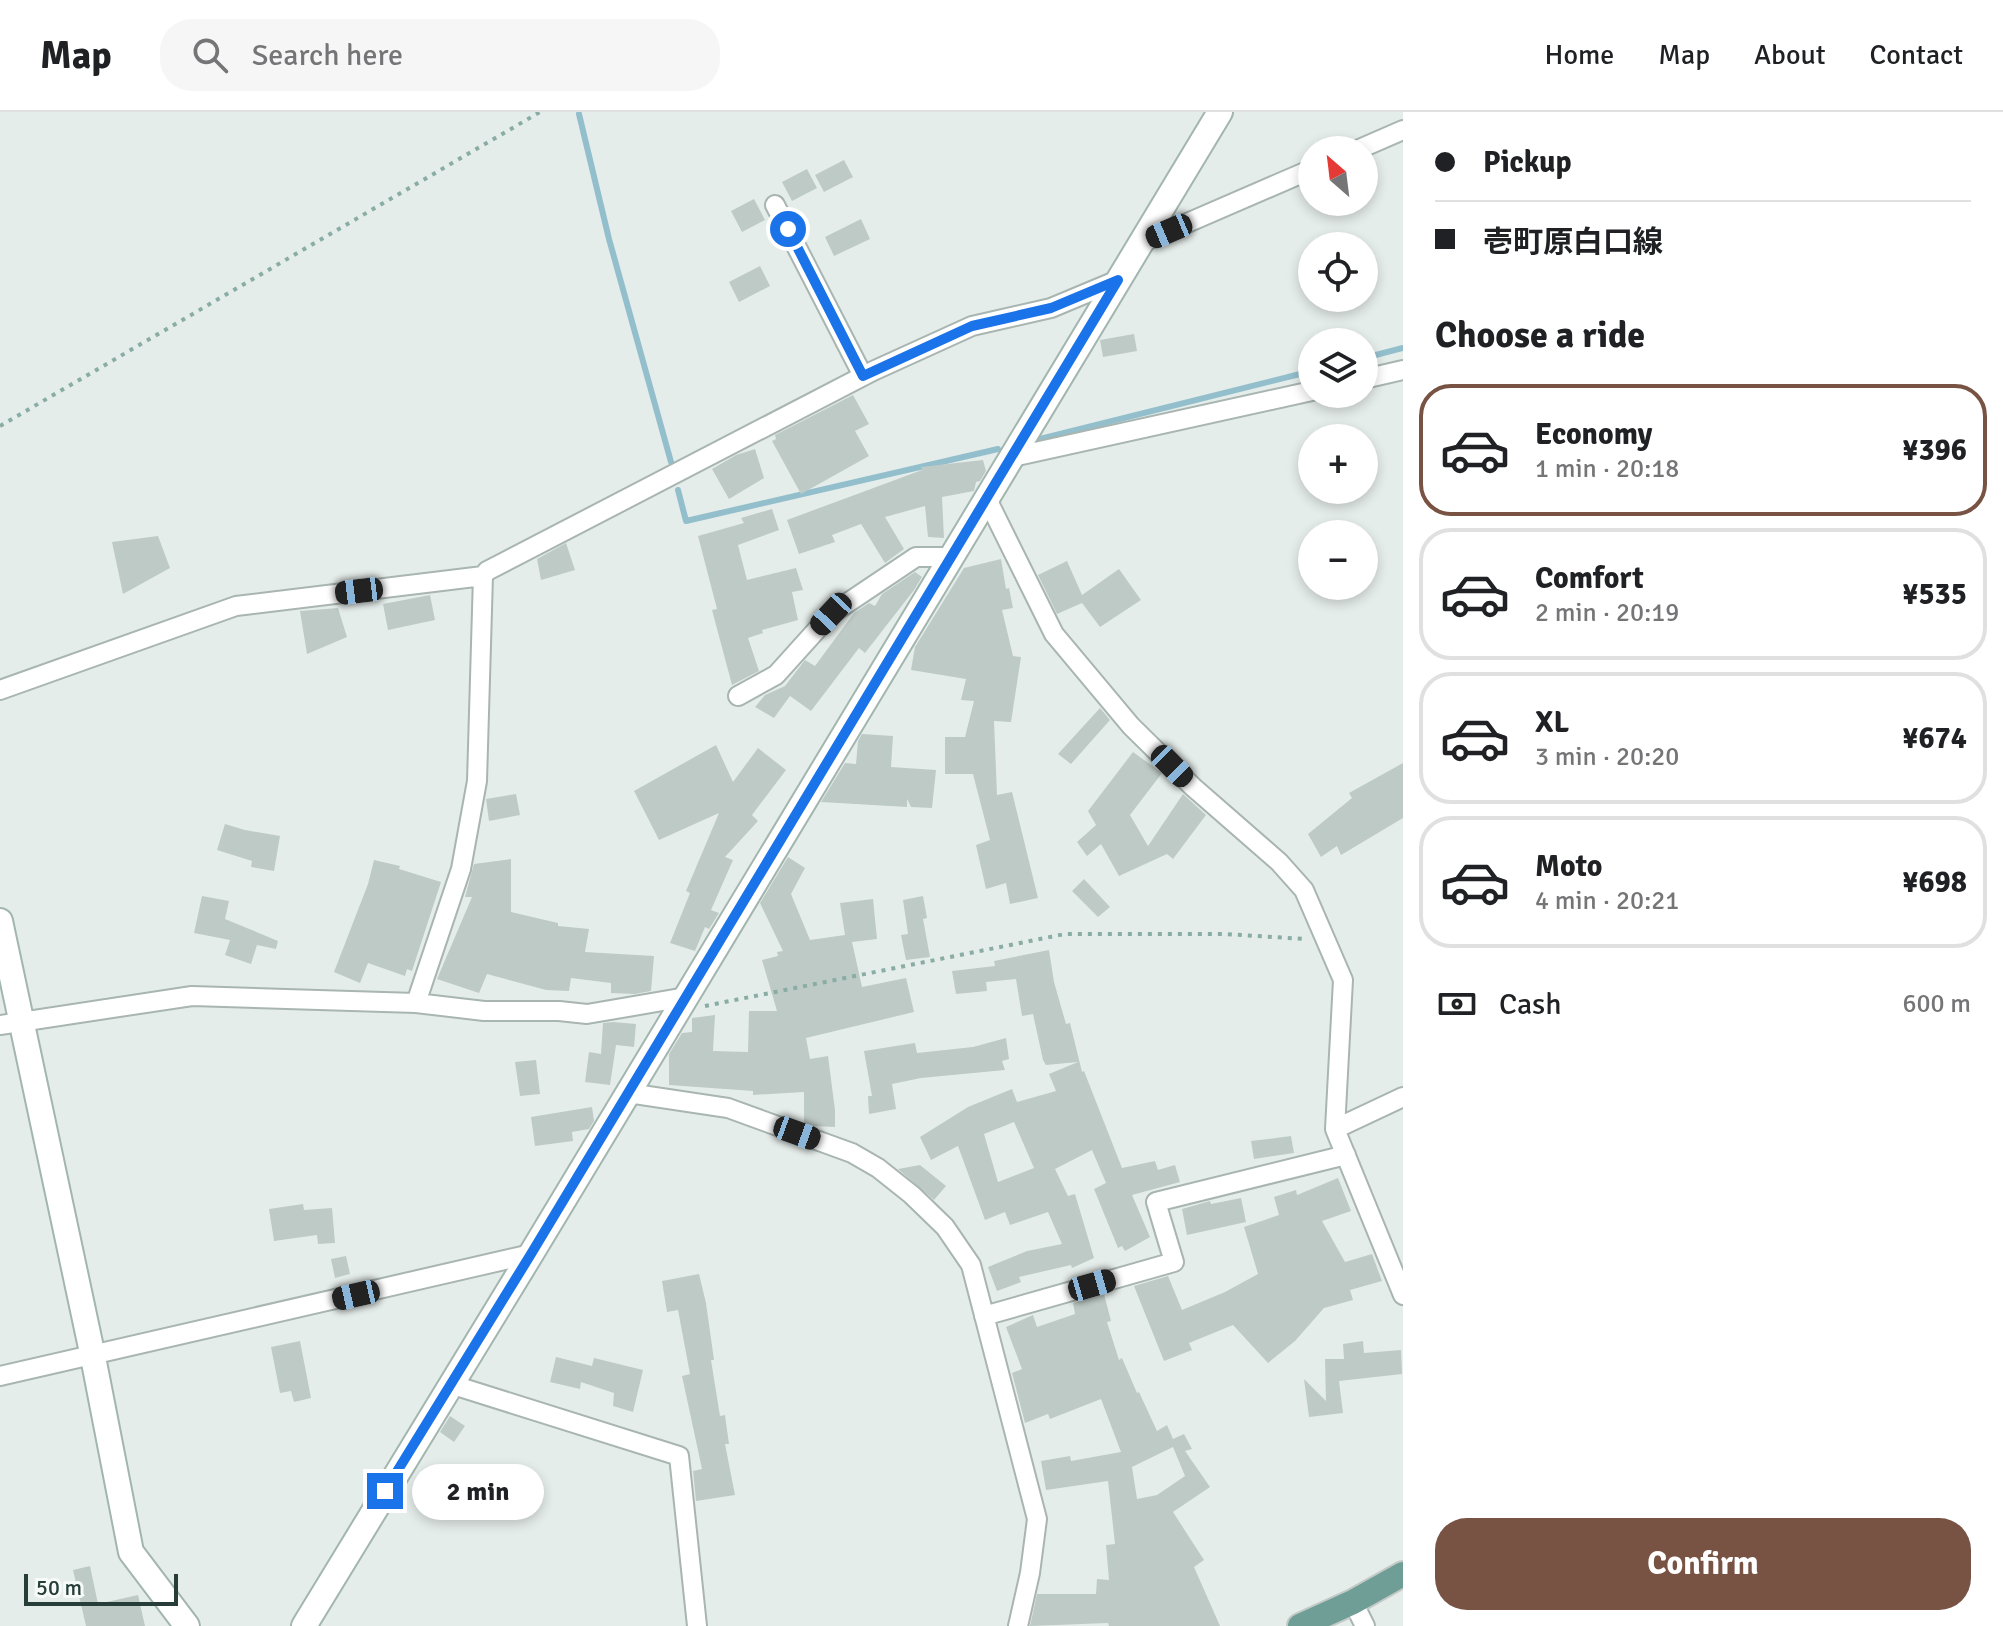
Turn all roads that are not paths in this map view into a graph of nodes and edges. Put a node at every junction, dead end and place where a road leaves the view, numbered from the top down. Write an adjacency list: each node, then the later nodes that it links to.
1 (1220, 112): 6 (main road)
2 (1403, 130): 3 (street)
3 (1378, 141)
4 (1298, 175): 6 (street)
5 (775, 205): 9 (street)
6 (1141, 243): 7 (main road)
7 (1118, 280): 9 (street); 12 (main road)
8 (1403, 370): 10 (street)
9 (863, 376): 15 (street)
10 (1378, 376)
11 (1298, 394): 12 (street)
12 (1013, 457): 13 (main road)
13 (987, 499): 14 (main road); 24 (street)
14 (952, 557): 17 (street); 20 (main road)
15 (483, 576): 16 (street); 19 (street)
16 (0, 690)
17 (738, 696)
18 (0, 921): 21 (main road)
19 (416, 1003): 20 (street); 21 (street)
20 (681, 1006): 22 (main road)
21 (11, 1022): 29 (main road)
22 (628, 1093): 26 (main road); 28 (street)
23 (1403, 1097): 24 (street)
24 (1335, 1129): 25 (street)
25 (1346, 1155): 27 (street); 28 (street)
26 (531, 1254): 29 (street); 31 (main road)
27 (1403, 1295)
28 (984, 1316): 37 (street)
29 (93, 1357): 30 (street); 34 (main road)
30 (0, 1376)
31 (450, 1384): 35 (main road); 36 (street)
32 (1403, 1574): 33 (main road)
33 (1353, 1602): 38 (main road); 39 (street)
34 (187, 1626)
35 (304, 1626)
36 (697, 1626)
37 (1018, 1626)
38 (1300, 1626)
39 (1365, 1626)

